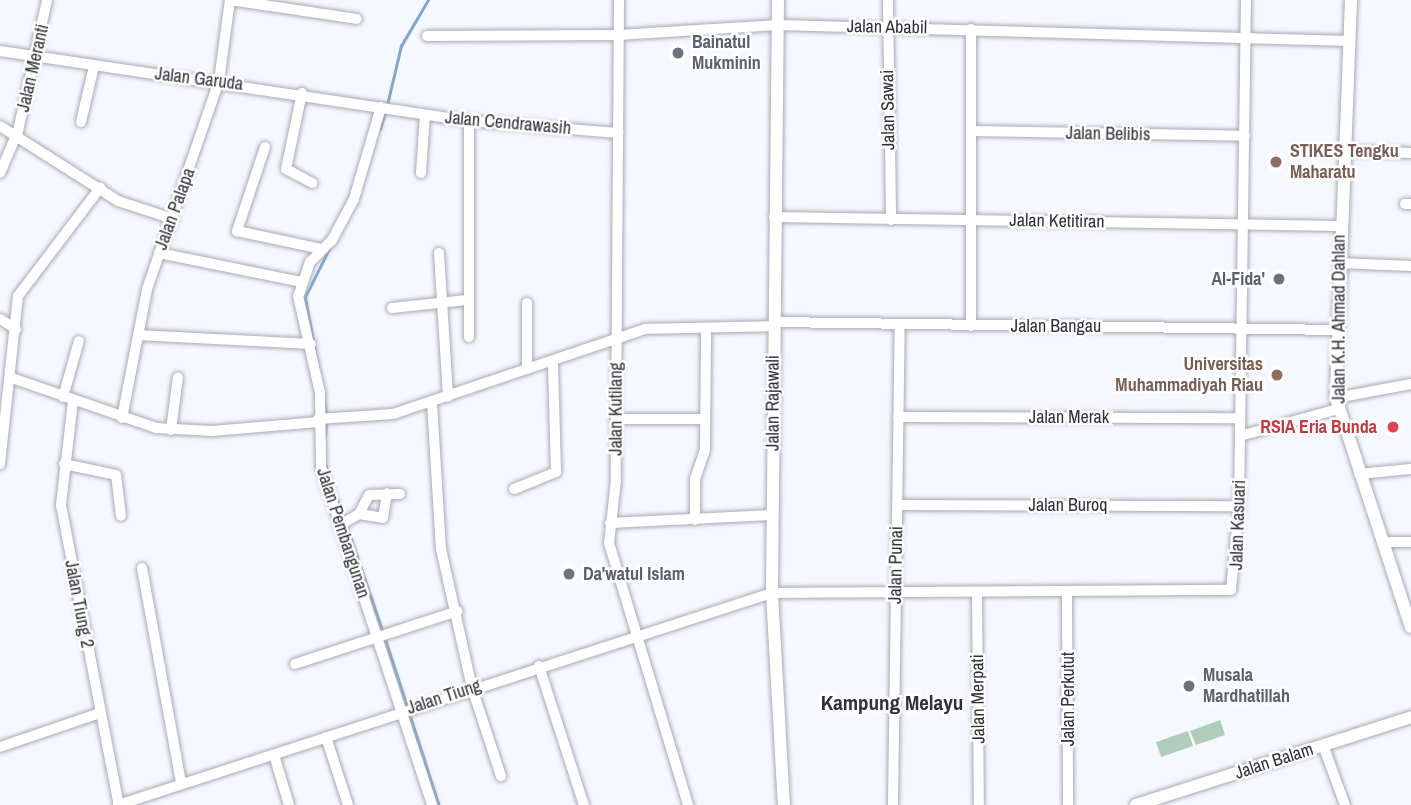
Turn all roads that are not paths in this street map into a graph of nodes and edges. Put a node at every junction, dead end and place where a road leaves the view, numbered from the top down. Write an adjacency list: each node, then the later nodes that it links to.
1 (47, 0): 17 (street, Jalan Meranti)
2 (230, 0): 8 (street); 19 (street, Jalan Palapa)
3 (619, 0): 12 (street, Jalan Kutilang)
4 (778, 0): 9 (main road, Jalan Rajawali)
5 (888, 0): 10 (street, Jalan Sawai)
6 (1246, 0): 14 (street, Jalan Kasuari)
7 (1351, 0): 15 (main road, Jalan K.H. Ahmad Dahlan)
8 (356, 19)
9 (778, 25): 10 (street, Jalan Ababil); 12 (street, Jalan Ababil); 38 (main road, Jalan Rajawali)
10 (887, 27): 11 (street, Jalan Ababil); 40 (street, Jalan Sawai)
11 (971, 29): 14 (street, Jalan Ababil); 28 (street)
12 (618, 35): 13 (street, Jalan Ababil); 29 (street, Jalan Kutilang)
13 (427, 36)
14 (1246, 37): 15 (street, Jalan Ababil); 30 (street, Jalan Kasuari)
15 (1349, 41): 32 (main road, Jalan K.H. Ahmad Dahlan)
16 (0, 51): 17 (street, Jalan Garuda)
17 (36, 58): 18 (street, Jalan Garuda); 27 (street, Jalan Meranti)
18 (94, 66): 19 (street, Jalan Garuda); 24 (street)
19 (219, 81): 20 (street, Jalan Garuda); 39 (street, Jalan Palapa)
20 (302, 93): 21 (street, Jalan Garuda); 36 (street)
21 (382, 107): 22 (street, Jalan Garuda); 44 (street)
22 (397, 110): 23 (street, Jalan Cendrawasih)
23 (425, 115): 25 (street, Jalan Cendrawasih); 35 (street)
24 (81, 121)
25 (469, 121): 29 (street, Jalan Cendrawasih); 50 (street)
26 (0, 126): 27 (street)
27 (18, 131): 34 (street, Jalan Meranti); 37 (street)
28 (972, 131): 30 (street, Jalan Belibis); 41 (street)
29 (619, 133): 65 (street, Jalan Kutilang)
30 (1245, 136): 42 (street, Jalan Kasuari)
31 (265, 147): 44 (street)
32 (1343, 150): 33 (street); 43 (main road, Jalan K.H. Ahmad Dahlan)
33 (1411, 152)
34 (0, 173)
35 (421, 173)
36 (312, 183)
37 (100, 188): 39 (street); 60 (street)
38 (774, 217): 40 (street, Jalan Ketitiran); 55 (main road, Jalan Rajawali)
39 (173, 219): 45 (street, Jalan Palapa)
40 (891, 220): 41 (street, Jalan Ketitiran)
41 (971, 220): 42 (street, Jalan Ketitiran); 57 (street)
42 (1244, 224): 43 (street, Jalan Ketitiran); 59 (street, Jalan Kasuari)
43 (1339, 226): 47 (main road, Jalan K.H. Ahmad Dahlan)
44 (322, 249): 49 (street)
45 (159, 253): 49 (street); 62 (street, Jalan Palapa)
46 (439, 253): 51 (street)
47 (1339, 263): 48 (street); 61 (main road, Jalan K.H. Ahmad Dahlan)
48 (1411, 266)
49 (301, 282): 66 (street, Jalan Pembangunan)
50 (467, 300): 51 (street); 63 (street)
51 (442, 302): 53 (street); 73 (street)
52 (527, 303): 68 (street)
53 (392, 308)
54 (0, 319): 60 (street)
55 (774, 324): 56 (street, Jalan Bangau); 58 (street, Jalan Bangau); 94 (main road, Jalan Rajawali)
56 (900, 325): 57 (street, Jalan Bangau); 77 (street, Jalan Punai)
57 (971, 326): 59 (street, Jalan Bangau)
58 (706, 328): 65 (street, Jalan Bangau); 81 (street)
59 (1243, 328): 61 (street, Jalan Bangau); 79 (street, Jalan Kasuari)
60 (16, 329): 70 (street)
61 (1338, 330): 76 (main road, Jalan K.H. Ahmad Dahlan)
62 (138, 335): 66 (street); 78 (street, Jalan Palapa)
63 (468, 337)
64 (79, 341): 74 (street, Jalan Tiung 2)
65 (616, 342): 67 (street, Jalan Bangau); 80 (street, Jalan Kutilang)
66 (311, 344): 82 (street, Jalan Pembangunan)
67 (553, 363): 68 (street, Jalan Bangau); 89 (street)
68 (527, 369): 73 (street, Jalan Bangau)
69 (178, 377): 83 (street)
70 (12, 378): 72 (street); 74 (street, Jalan Bangau)
71 (1411, 384): 76 (street)
72 (5, 394): 85 (street)
73 (448, 397): 75 (street, Jalan Bangau)
74 (68, 399): 78 (street, Jalan Bangau); 86 (street, Jalan Tiung 2)
75 (432, 403): 82 (street, Jalan Bangau); 106 (street)
76 (1337, 403): 84 (street); 88 (main road, Jalan K.H. Ahmad Dahlan)
77 (898, 417): 79 (street, Jalan Merak); 92 (street, Jalan Punai)
78 (122, 418): 83 (street, Jalan Bangau)
79 (1239, 418): 84 (street, Jalan Kasuari)
80 (616, 419): 81 (street); 98 (street, Jalan Kutilang)
81 (705, 419): 97 (street)
82 (320, 420): 83 (street, Jalan Bangau); 96 (street, Jalan Pembangunan)
83 (172, 430)
84 (1240, 436): 93 (street, Jalan Kasuari)
85 (0, 464)
86 (64, 464): 95 (street); 114 (street, Jalan Tiung 2)
87 (1411, 469): 88 (street)
88 (1359, 474): 100 (main road, Jalan K.H. Ahmad Dahlan)
89 (514, 489)
90 (387, 493): 91 (street); 96 (street); 96 (street)
91 (400, 494)
92 (897, 505): 93 (street, Jalan Buroq); 104 (street, Jalan Punai)
93 (1239, 506): 105 (street, Jalan Kasuari)
94 (772, 515): 97 (street); 102 (main road, Jalan Rajawali)
95 (121, 516)
96 (349, 520): 109 (street, Jalan Pembangunan)
97 (695, 520): 98 (street)
98 (610, 523): 108 (street, Jalan Kutilang)
99 (1411, 541): 100 (street)
100 (1382, 542): 107 (main road, Jalan K.H. Ahmad Dahlan)
101 (142, 568): 121 (street)
102 (772, 593): 104 (street, Jalan Kasuari); 108 (street, Jalan Tiung); 129 (main road, Jalan Rajawali)
103 (977, 593): 104 (street, Jalan Kasuari); 105 (street, Jalan Kasuari); 131 (street, Jalan Merpati)
104 (896, 594): 130 (street, Jalan Punai)
105 (1067, 594): 132 (street, Jalan Perkutut)
106 (457, 611): 109 (street); 112 (street)
107 (1411, 627)
108 (636, 637): 111 (street, Jalan Tiung); 128 (street, Jalan Kutilang)
109 (385, 639): 110 (street); 113 (street, Jalan Pembangunan)
110 (295, 664)
111 (539, 666): 112 (street, Jalan Tiung); 127 (street)
112 (472, 688): 113 (street, Jalan Tiung); 120 (street)
113 (404, 710): 116 (street, Jalan Tiung); 126 (street, Jalan Pembangunan)
114 (100, 713): 118 (street); 123 (street, Jalan Tiung 2)
115 (1411, 717): 117 (main road, Jalan Balam)
116 (326, 737): 119 (street, Jalan Tiung); 125 (street)
117 (1323, 745): 133 (main road, Jalan Balam); 134 (street)
118 (0, 747)
119 (274, 755): 121 (street, Jalan Tiung); 124 (street)
120 (501, 776)
121 (181, 783): 122 (street, Jalan Tiung)
122 (134, 802): 123 (street, Jalan Tiung)
123 (118, 805)
124 (289, 805)
125 (348, 805)
126 (432, 805)
127 (584, 805)
128 (688, 805)
129 (784, 805)
130 (893, 805)
131 (979, 805)
132 (1068, 805)
133 (1136, 805)
134 (1345, 805)

